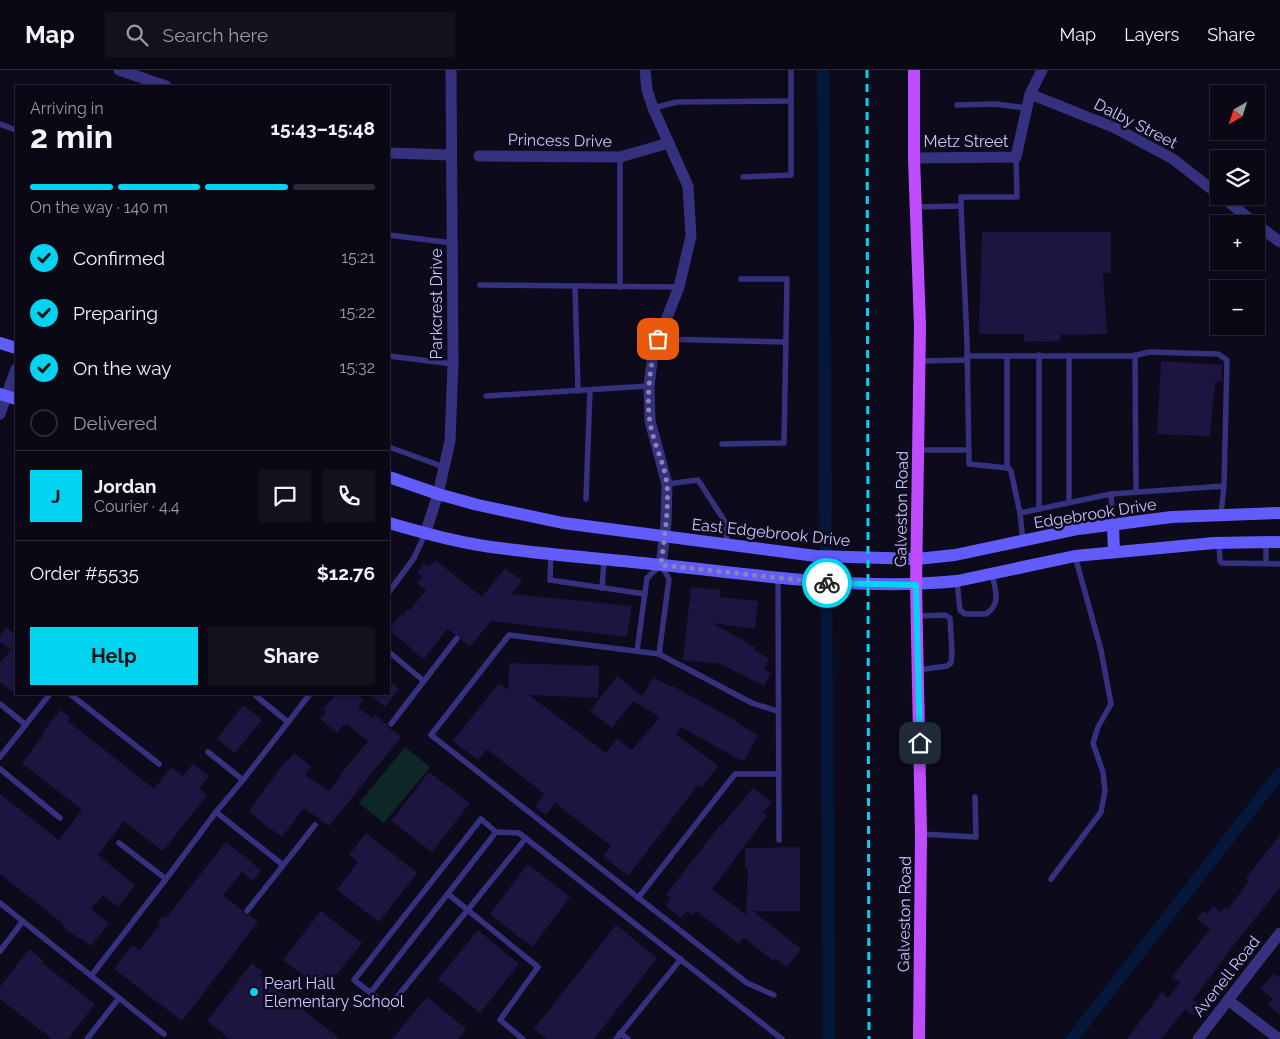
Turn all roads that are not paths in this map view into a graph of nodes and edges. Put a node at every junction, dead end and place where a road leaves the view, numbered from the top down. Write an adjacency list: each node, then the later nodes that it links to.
1 (119, 70): 7 (street)
2 (451, 70): 17 (street, Parkcrest Drive)
3 (646, 70): 11 (street)
4 (791, 70): 9 (lane)
5 (914, 70): 20 (main road, Galveston Road)
6 (1042, 70): 8 (street, Metz Street)
7 (163, 85)
8 (1030, 94): 12 (street, Metz Street); 23 (street, Dalby Street)
9 (791, 101): 11 (lane); 22 (lane)
10 (957, 105): 12 (lane)
11 (653, 108): 15 (street)
12 (1027, 108): 21 (street, Metz Street)
13 (0, 124): 14 (lane)
14 (15, 130)
15 (668, 143): 19 (street, Princess Drive); 36 (street)
16 (390, 153): 17 (street)
17 (451, 155): 31 (street, Parkcrest Drive)
18 (479, 156): 19 (street, Princess Drive)
19 (620, 157): 35 (lane)
20 (914, 158): 21 (street, Metz Street); 26 (main road, Galveston Road)
21 (1016, 158): 25 (lane)
22 (743, 177)
23 (1210, 188)
24 (1232, 205): 27 (street, Dalby Street)
25 (961, 206): 26 (lane); 46 (lane)
26 (915, 207): 47 (main road, Galveston Road)
27 (1244, 215)
28 (1265, 231): 30 (street, Dalby Street)
29 (390, 235): 31 (lane)
30 (1280, 242)
31 (452, 243): 48 (street, Parkcrest Drive)
32 (741, 279): 38 (lane)
33 (480, 285): 34 (lane)
34 (575, 286): 35 (lane); 52 (lane)
35 (620, 287): 36 (lane)
36 (679, 287): 37 (street)
37 (658, 339): 38 (lane); 50 (street)
38 (786, 342): 56 (lane)
39 (0, 343): 40 (main road)
40 (15, 348)
41 (1039, 355): 44 (lane); 45 (lane); 70 (lane)
42 (1135, 355): 45 (lane); 64 (lane); 65 (lane)
43 (390, 356): 48 (lane)
44 (1007, 356): 46 (lane); 61 (lane)
45 (1069, 356): 69 (lane)
46 (968, 358): 47 (lane); 59 (lane)
47 (920, 361): 58 (main road, Galveston Road)
48 (453, 364): 60 (street, Parkcrest Drive)
49 (15, 372): 53 (street)
50 (649, 386): 51 (lane); 63 (street)
51 (590, 390): 52 (lane); 68 (lane)
52 (578, 391): 54 (lane)
53 (8, 396): 55 (street)
54 (486, 396)
55 (0, 414)
56 (722, 444)
57 (390, 447): 60 (lane)
58 (918, 450): 59 (lane); 87 (main road, Galveston Road)
59 (969, 450): 61 (lane)
60 (444, 467): 66 (street, Parkcrest Drive)
61 (1007, 468): 71 (lane)
62 (390, 477): 66 (main road, East Edgebrook Drive)
63 (667, 484): 77 (street); 82 (lane)
64 (1224, 486): 65 (lane); 73 (lane)
65 (1136, 492): 67 (lane)
66 (438, 494): 76 (street, Parkcrest Drive); 77 (main road, East Edgebrook Drive)
67 (1111, 494): 69 (lane); 75 (lane)
68 (586, 499)
69 (1069, 502): 70 (lane)
70 (1039, 509): 71 (lane)
71 (1020, 512): 78 (lane)
72 (1280, 513): 73 (main road, Edgebrook Drive)
73 (1221, 514): 75 (main road, Edgebrook Drive)
74 (390, 523): 76 (main road)
75 (1112, 526): 78 (main road, Edgebrook Drive); 83 (main road)
76 (425, 534): 84 (main road); 96 (lane)
77 (665, 536): 82 (main road, East Edgebrook Drive); 90 (street)
78 (1024, 541): 87 (main road, Edgebrook Drive)
79 (1266, 542): 80 (main road); 81 (main road); 88 (lane)
80 (1280, 542)
81 (1219, 543): 83 (main road); 88 (lane)
82 (727, 544): 87 (main road, East Edgebrook Drive)
83 (1114, 552): 85 (main road)
84 (552, 554): 86 (main road); 95 (lane)
85 (1075, 556): 91 (main road); 133 (lane)
86 (604, 559): 90 (main road); 95 (lane)
87 (916, 559): 94 (main road, Galveston Road)
88 (1266, 564): 89 (lane)
89 (1280, 564)
90 (661, 565): 92 (main road); 97 (lane); 104 (lane)
91 (992, 573): 93 (main road); 98 (lane)
92 (778, 579): 94 (main road); 112 (lane)
93 (957, 581): 94 (main road); 98 (lane)
94 (916, 585): 99 (main road, Galveston Road)
95 (602, 588): 97 (lane)
96 (390, 591)
97 (645, 594): 102 (lane)
98 (960, 610): 100 (lane)
99 (917, 616): 100 (lane); 105 (main road, Galveston Road)
100 (950, 618): 105 (lane)
101 (457, 638): 106 (lane)
102 (638, 650): 104 (lane); 135 (lane)
103 (390, 653): 106 (lane)
104 (659, 654): 112 (lane)
105 (918, 670): 127 (main road, Galveston Road)
106 (424, 681): 115 (lane)
107 (49, 695): 114 (lane)
108 (71, 695): 118 (lane)
109 (309, 695): 113 (lane)
110 (256, 696): 113 (lane)
111 (0, 704): 114 (lane)
112 (778, 711): 120 (lane)
113 (288, 722): 121 (lane)
114 (26, 724): 117 (lane)
115 (391, 724)
116 (208, 752): 121 (lane)
117 (0, 757)
118 (159, 764)
119 (0, 769): 124 (lane)
120 (779, 774): 129 (lane); 135 (lane)
121 (243, 780): 123 (lane)
122 (975, 797): 127 (lane)
123 (216, 812): 131 (lane); 132 (lane)
124 (60, 818)
125 (315, 825): 131 (lane)
126 (496, 832): 128 (lane); 134 (lane); 144 (lane)
127 (922, 834): 154 (main road, Galveston Road)
128 (526, 838): 138 (lane); 142 (lane)
129 (779, 840)
130 (118, 843): 132 (lane)
131 (283, 865): 137 (lane)
132 (166, 879): 143 (lane)
133 (1051, 879)
134 (448, 894): 138 (lane); 144 (lane)
135 (638, 898): 145 (lane)
136 (0, 903): 139 (lane)
137 (247, 910)
138 (468, 910): 144 (lane); 151 (lane)
139 (24, 922): 141 (lane); 143 (lane)
140 (1280, 933): 147 (street, Avenell Road)
141 (0, 951)
142 (681, 959): 149 (lane); 153 (lane)
143 (91, 976): 146 (lane)
144 (370, 992)
145 (774, 995)
146 (119, 998): 148 (lane); 150 (lane)
147 (1228, 1000): 155 (street, Avenell Road); 156 (street)
148 (164, 1034)
149 (618, 1036): 152 (lane)
150 (87, 1039)
151 (523, 1039)
152 (628, 1039)
153 (782, 1039)
154 (919, 1039)
155 (1198, 1039)
156 (1279, 1039)

